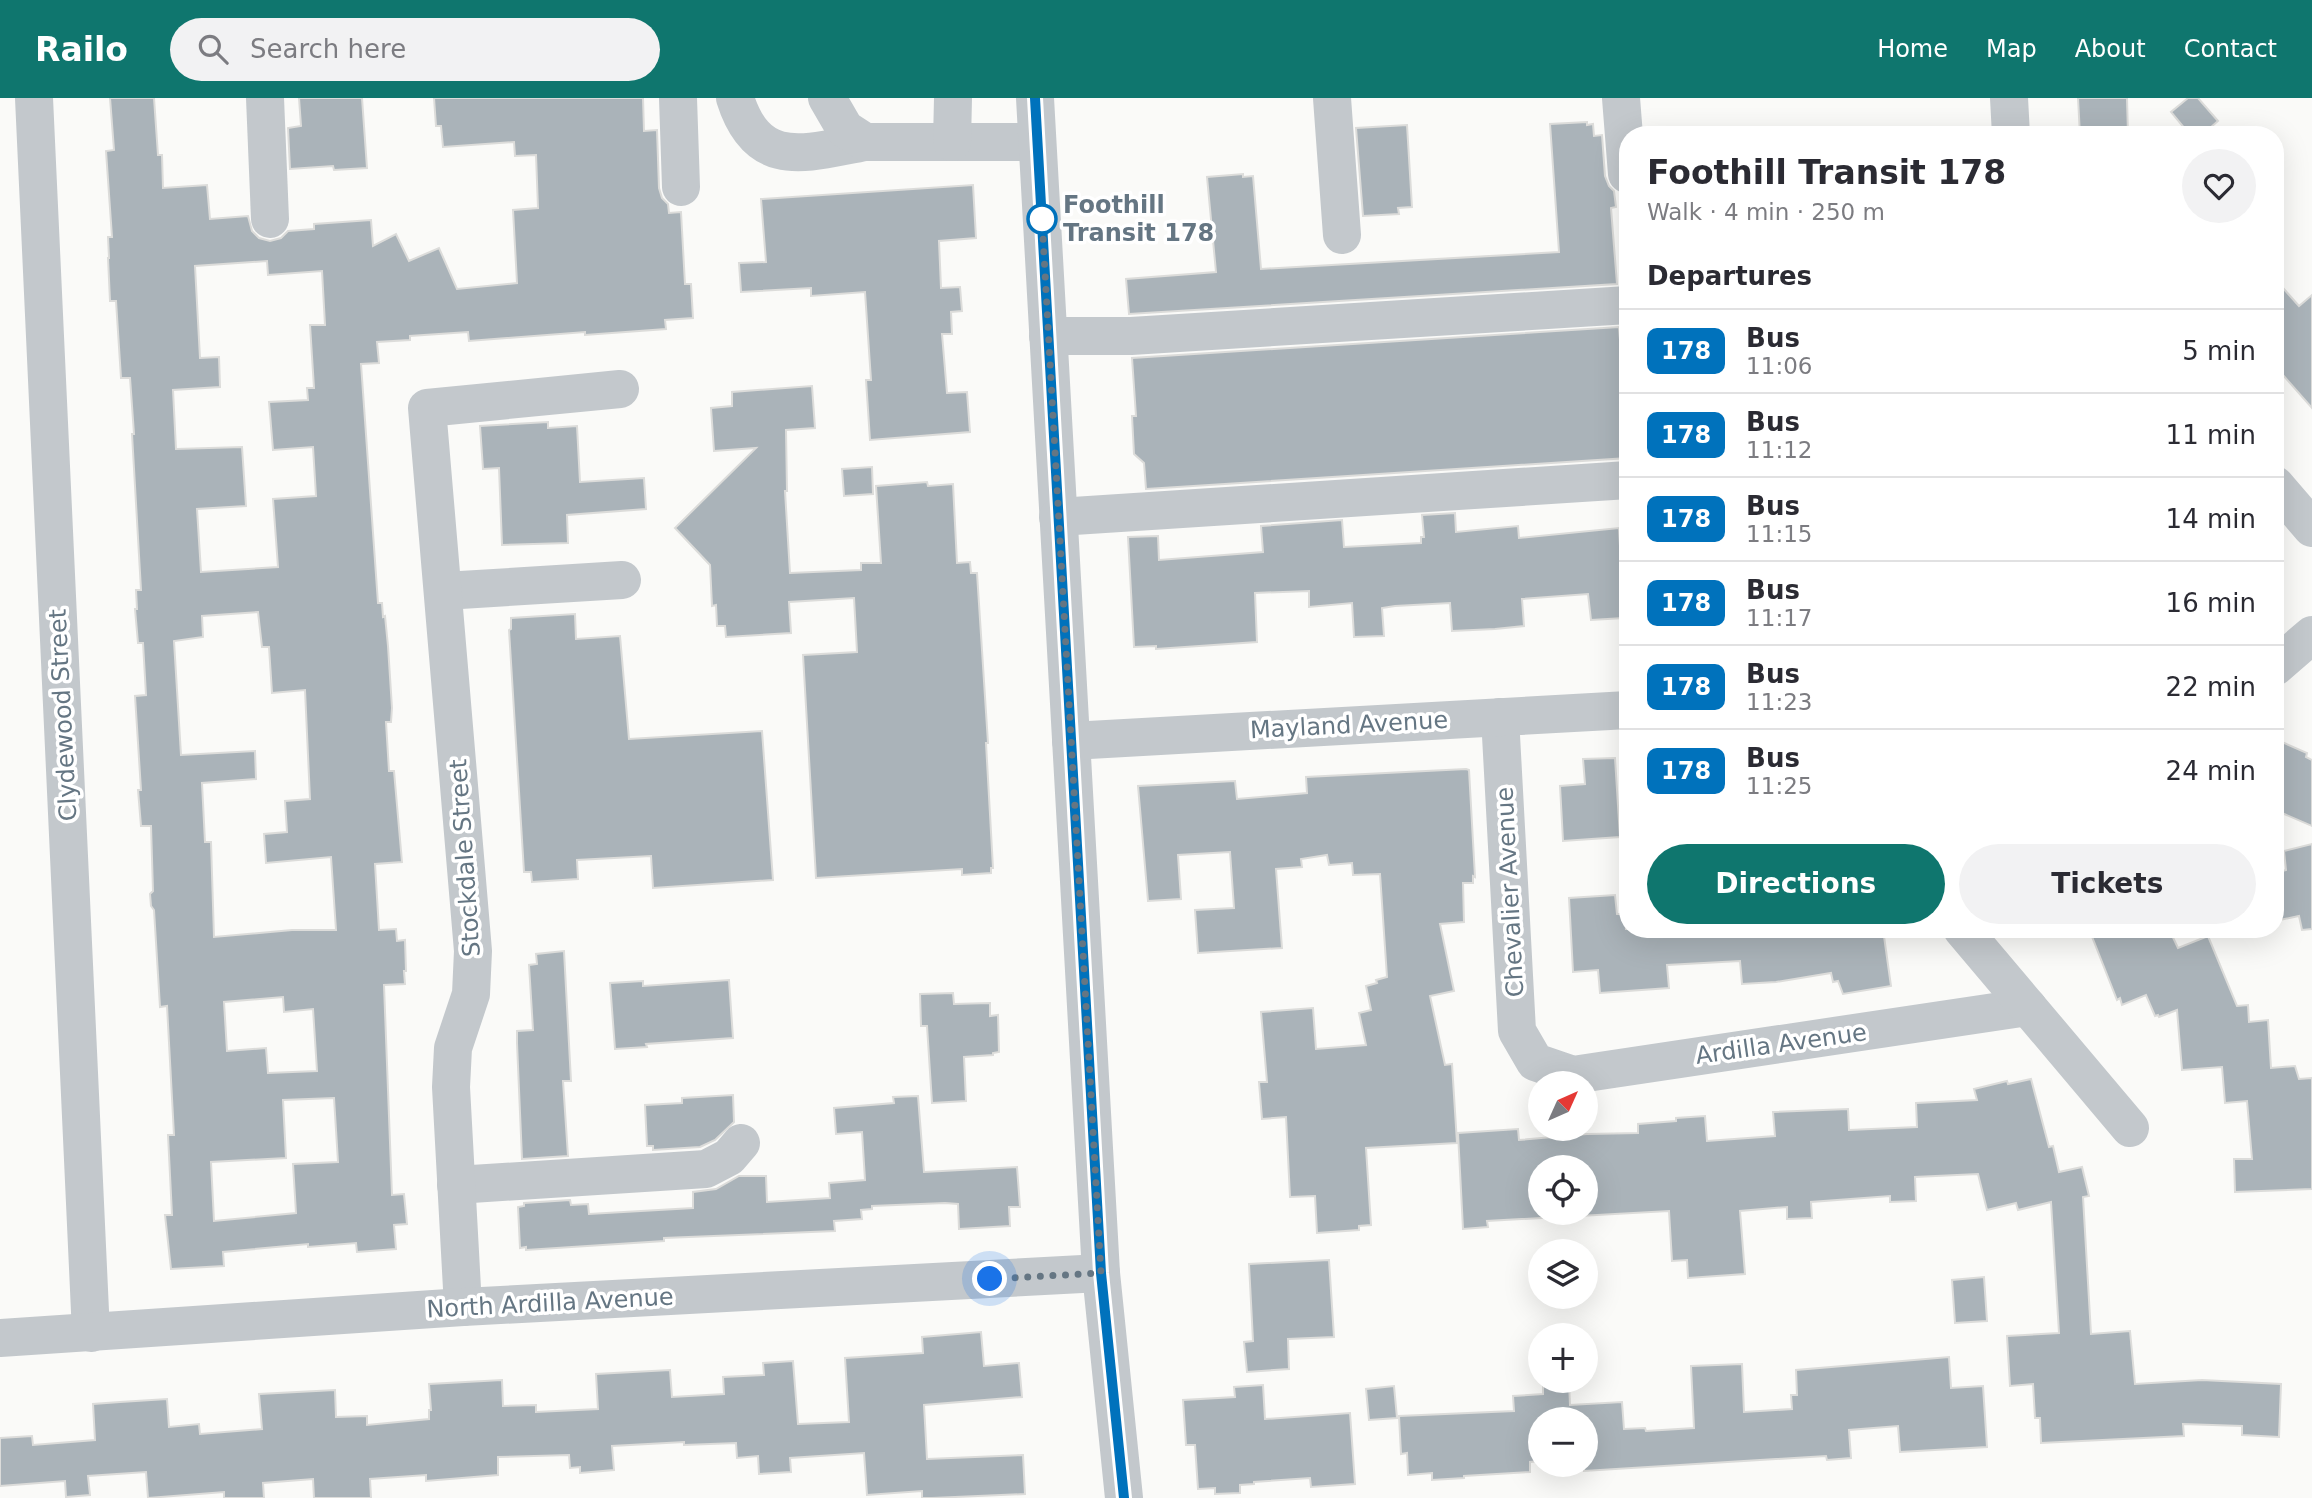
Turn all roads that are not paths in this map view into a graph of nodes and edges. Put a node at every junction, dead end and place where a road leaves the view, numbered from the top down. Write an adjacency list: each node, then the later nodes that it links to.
1 (34, 98): 41 (street, Clydewood Street)
2 (265, 98): 17 (street)
3 (678, 98): 16 (street)
4 (735, 98): 13 (street)
5 (827, 98): 13 (street)
6 (953, 98): 14 (street)
7 (1035, 98): 15 (street)
8 (1332, 98): 18 (street)
9 (1621, 98): 11 (street)
10 (2009, 98): 12 (street)
11 (1623, 126)
12 (2011, 126)
13 (865, 142): 14 (street)
14 (952, 142): 15 (street)
15 (1037, 142): 20 (street)
16 (681, 187)
17 (270, 219)
18 (1342, 235)
19 (1619, 306): 20 (street)
20 (1048, 336): 24 (street)
21 (620, 389): 27 (street, Stockdale Street)
22 (1619, 481): 24 (street)
23 (2284, 495): 25 (street)
24 (1058, 517): 32 (street)
25 (2312, 527)
26 (622, 580): 27 (street)
27 (444, 591): 38 (street, Stockdale Street)
28 (2312, 635): 29 (street)
29 (2284, 659)
30 (1619, 710): 31 (street, Mayland Avenue)
31 (1500, 717): 32 (street, Mayland Avenue); 35 (street, Chevalier Avenue)
32 (1071, 741): 39 (street)
33 (1970, 938): 34 (street)
34 (2028, 1007): 35 (street, Ardilla Avenue); 36 (street)
35 (1535, 1062)
36 (2130, 1128)
37 (741, 1143): 38 (street)
38 (456, 1185): 40 (street, Stockdale Street)
39 (1101, 1273): 40 (street, North Ardilla Avenue); 43 (street)
40 (463, 1307): 41 (street, North Ardilla Avenue)
41 (91, 1332): 42 (street, North Ardilla Avenue)
42 (0, 1338)
43 (1124, 1498)

